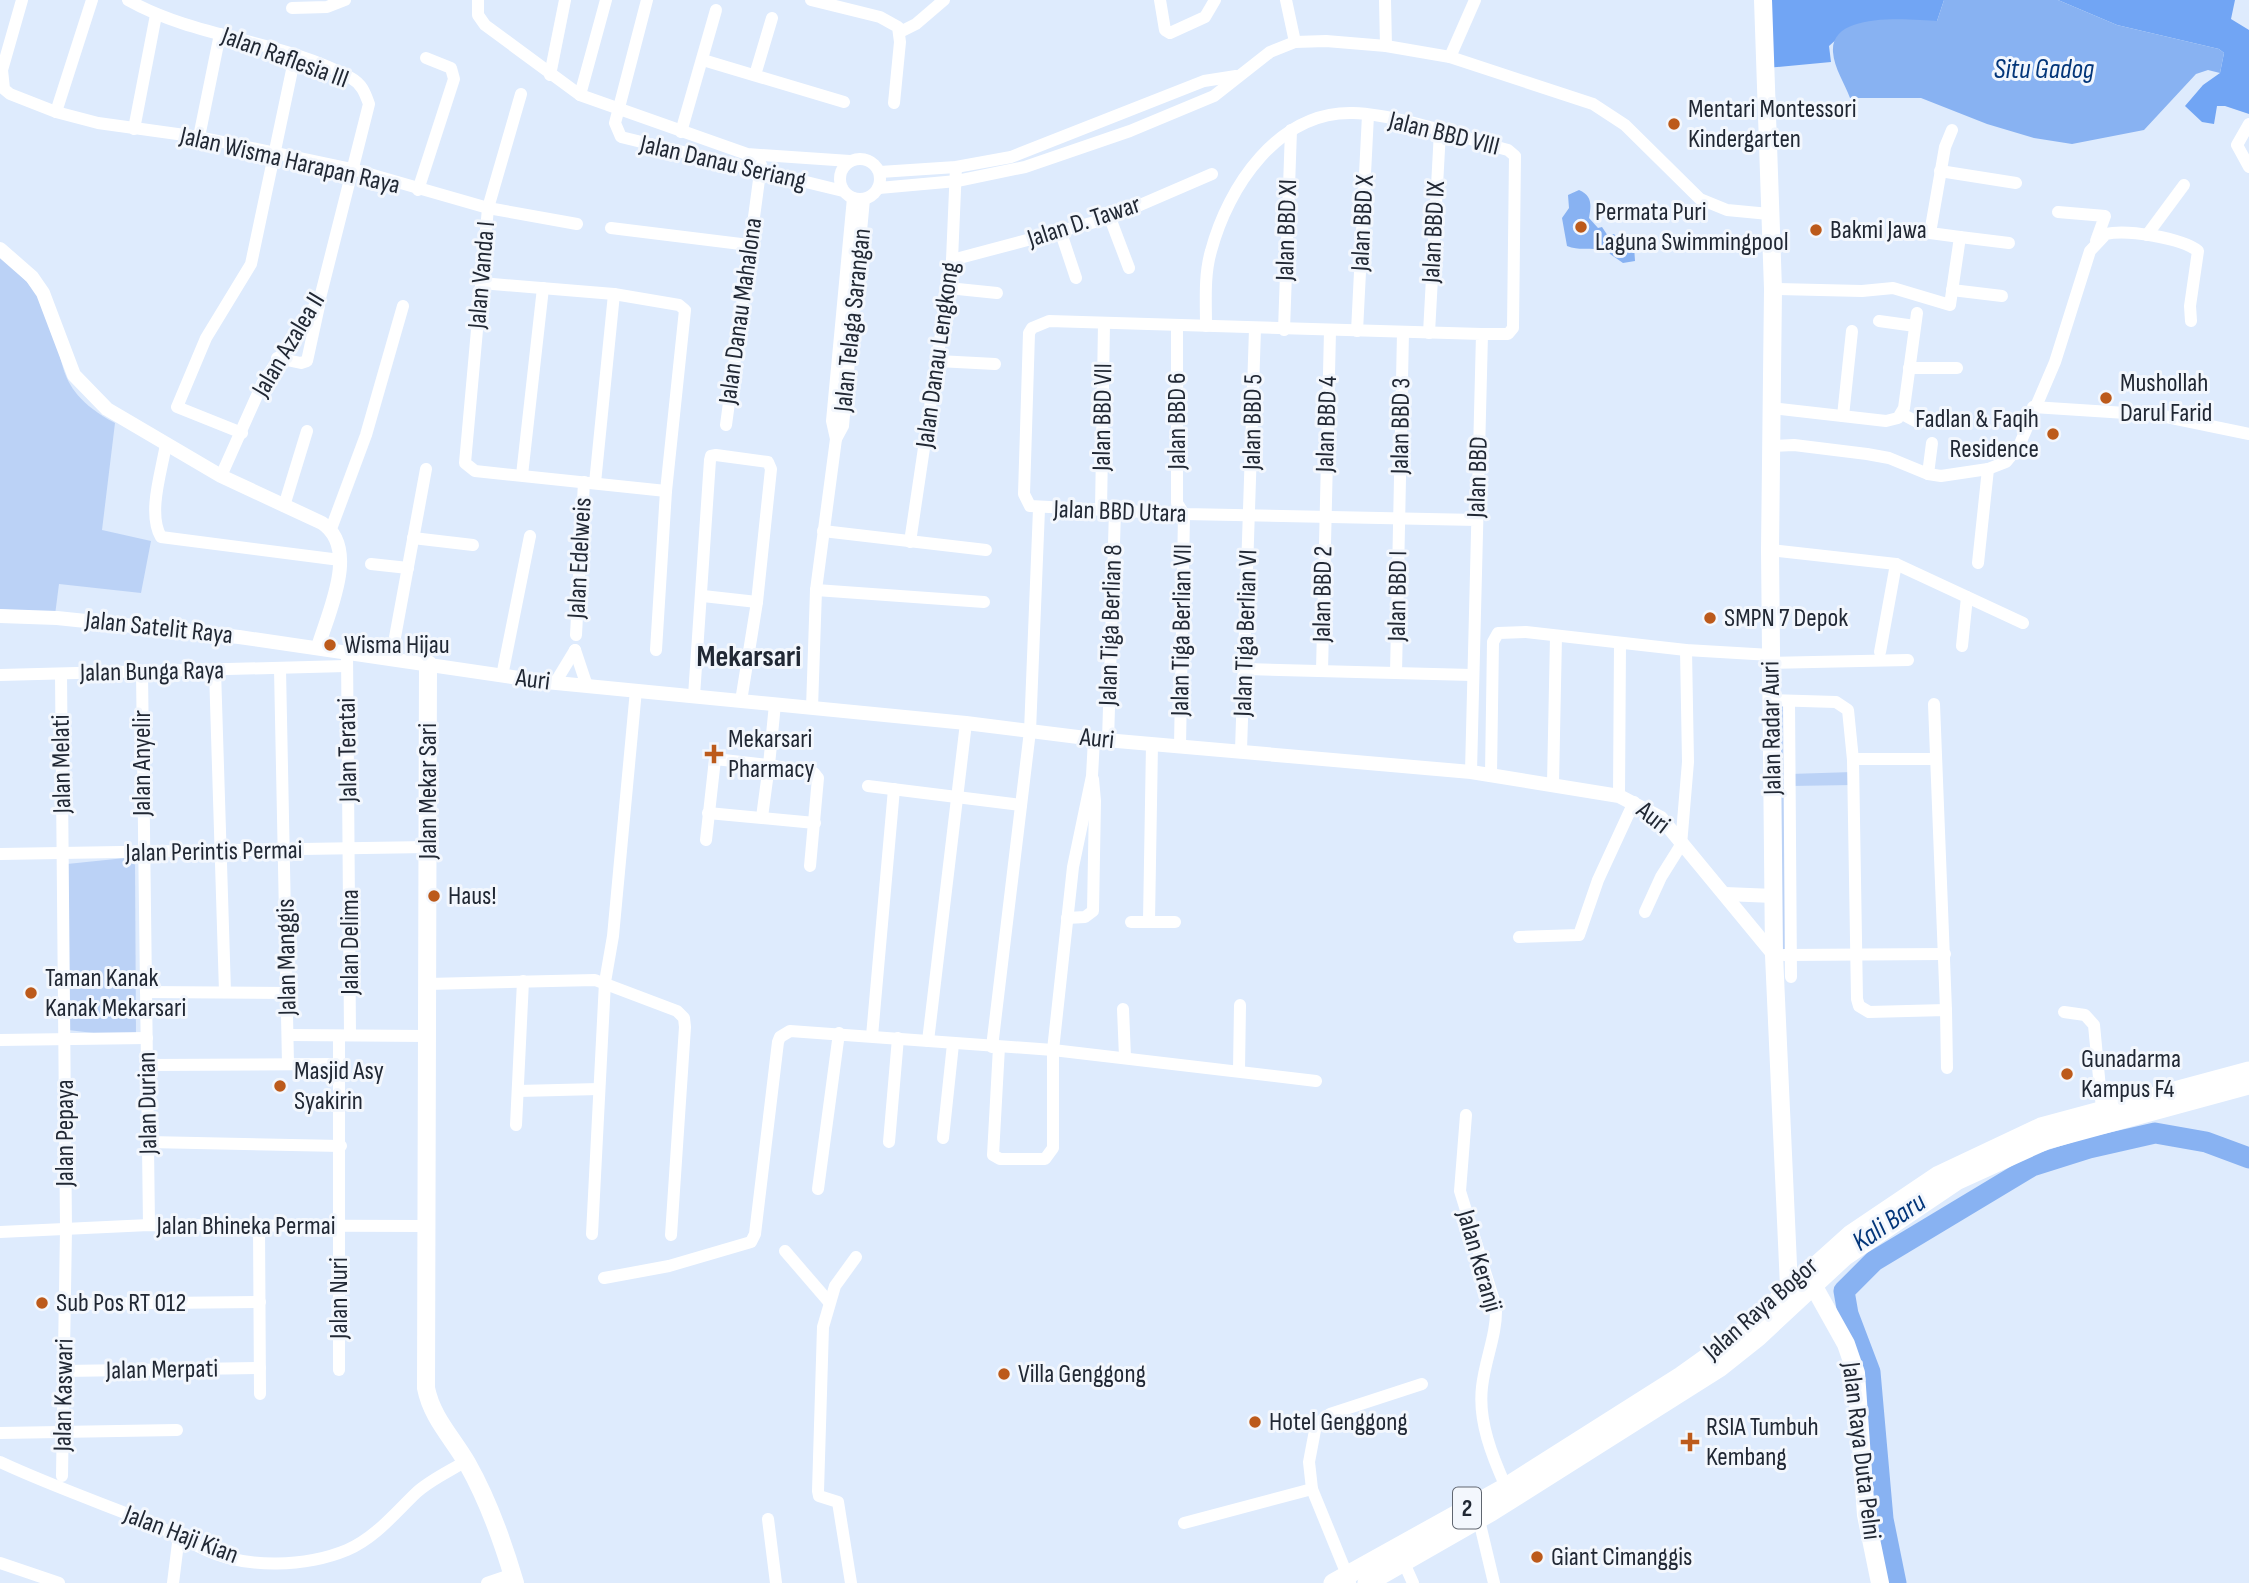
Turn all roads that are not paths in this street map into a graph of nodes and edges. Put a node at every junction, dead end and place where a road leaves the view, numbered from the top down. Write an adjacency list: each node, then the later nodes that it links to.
1 (22, 0): 37 (street, Jalan Wisma Harapan Raya)
2 (92, 0): 37 (street)
3 (128, 0): 19 (street, Jalan Raflesia III)
4 (345, 0): 17 (street)
5 (478, 0): 29 (street)
6 (565, 0): 29 (street)
7 (606, 0): 33 (street)
8 (647, 0): 36 (street)
9 (811, 0): 21 (street)
10 (944, 0): 21 (street)
11 (1160, 0): 12 (street)
12 (1215, 0)
13 (1286, 0): 23 (street)
14 (1385, 0): 24 (street)
15 (1475, 0): 26 (street)
16 (1763, 0): 64 (main road, Jalan Radar Auri)
17 (292, 8)
18 (716, 10): 28 (street)
19 (156, 15): 22 (street, Jalan Raflesia III); 40 (street)
20 (772, 18): 30 (street)
21 (900, 32): 35 (street)
22 (220, 34): 25 (street, Jalan Raflesia III); 45 (street)
23 (1295, 42): 24 (street); 31 (street)
24 (1386, 46): 26 (street)
25 (295, 56): 46 (street); 51 (street, Jalan Raflesia III)
26 (1450, 57): 64 (street)
27 (426, 58): 60 (street)
28 (704, 60): 30 (street); 44 (street)
29 (550, 75): 33 (street)
30 (755, 75): 34 (street)
31 (1236, 76): 49 (street); 56 (street)
32 (521, 94): 62 (street, Jalan Vanda I)
33 (580, 95): 36 (street)
34 (844, 102)
35 (894, 103)
36 (618, 109): 44 (street, Jalan Danau Seriang); 52 (street, Jalan Danau Seriang)
37 (56, 112): 40 (street, Jalan Wisma Harapan Raya)
38 (1368, 115): 41 (street, Jalan BBD VIII); 43 (street, Jalan BBD VIII); 96 (street, Jalan BBD X)
39 (2249, 124): 50 (street)
40 (134, 129): 45 (street, Jalan Wisma Harapan Raya)
41 (1291, 130): 92 (street, Jalan BBD VIII); 94 (street, Jalan BBD XI)
42 (1952, 130): 53 (street)
43 (1440, 131): 99 (street, Jalan BBD IX); 100 (street, Jalan BBD VIII)
44 (681, 132): 47 (street, Jalan Danau Seriang)
45 (199, 137): 46 (street, Jalan Wisma Harapan Raya)
46 (274, 154): 51 (street, Jalan Wisma Harapan Raya); 113 (street)
47 (762, 156): 48 (street, Jalan Danau Seriang); 52 (street, Jalan Danau Mahalona)
48 (850, 161): 54 (street); 61 (street)
49 (956, 167): 54 (street); 56 (street, Jalan Danau Lengkong)
50 (2249, 167)
51 (352, 169): 60 (street, Jalan Wisma Harapan Raya); 86 (street, Jalan Azalea II)
52 (759, 171): 61 (street, Jalan Danau Seriang); 72 (street, Jalan Danau Mahalona)
53 (1940, 171): 57 (street); 70 (street)
54 (880, 172): 59 (street)
55 (1212, 174): 65 (street, Jalan D. Tawar)
56 (957, 181): 59 (street); 75 (street, Jalan Danau Lengkong)
57 (2016, 183)
58 (2184, 185): 69 (street)
59 (879, 188): 61 (street)
60 (418, 190): 62 (street, Jalan Wisma Harapan Raya)
61 (854, 196): 135 (street, Jalan Telaga Sarangan)
62 (488, 208): 66 (street, Jalan Wisma Harapan Raya); 78 (street, Jalan Vanda I)
63 (2058, 212): 73 (street)
64 (1769, 214): 81 (main road, Jalan Radar Auri)
65 (1110, 218): 68 (street, Jalan D. Tawar); 76 (street)
66 (577, 224)
67 (611, 228): 72 (street)
68 (1061, 233): 75 (street, Jalan D. Tawar); 77 (street)
69 (2147, 235): 73 (street); 89 (street)
70 (1960, 237): 71 (street); 82 (street)
71 (2009, 243)
72 (749, 245): 111 (street, Jalan Danau Mahalona)
73 (2094, 245): 106 (street)
74 (0, 249): 116 (street)
75 (952, 260): 80 (street, Jalan Danau Lengkong)
76 (1129, 268)
77 (1076, 278)
78 (481, 283): 79 (street); 121 (street, Jalan Vanda I)
79 (543, 288): 84 (street); 121 (street)
80 (948, 288): 83 (street); 102 (street, Jalan Danau Lengkong)
81 (1773, 289): 82 (street); 107 (main road, Jalan Radar Auri)
82 (1952, 289): 85 (street)
83 (997, 293)
84 (614, 294): 123 (street, Jalan Edelweis); 124 (street)
85 (2002, 296)
86 (320, 298): 101 (street, Jalan Azalea II); 101 (street)
87 (403, 306): 134 (street)
88 (1879, 321): 104 (street)
89 (2191, 321)
90 (1104, 323): 91 (street, Jalan BBD Utara); 126 (street, Jalan BBD Utara); 128 (street, Jalan BBD VII)
91 (1177, 326): 92 (street, Jalan BBD Utara); 129 (street, Jalan BBD 6)
92 (1206, 326): 93 (street, Jalan BBD Utara)
93 (1255, 329): 94 (street, Jalan BBD Utara); 130 (street, Jalan BBD 5)
94 (1284, 330): 95 (street, Jalan BBD Utara)
95 (1330, 331): 96 (street); 131 (street, Jalan BBD 4)
96 (1357, 331): 98 (street)
97 (1852, 331): 109 (street)
98 (1403, 332): 99 (street); 132 (street, Jalan BBD 3)
99 (1429, 333): 100 (street)
100 (1482, 334): 133 (street, Jalan BBD)
101 (277, 358): 113 (street, Jalan Azalea II)
102 (938, 361): 103 (street); 138 (street, Jalan Danau Lengkong)
103 (995, 364)
104 (1909, 368): 105 (street); 108 (street)
105 (1957, 368)
106 (2033, 407): 114 (street); 119 (street)
107 (1771, 408): 109 (street); 117 (main road, Jalan Radar Auri)
108 (1902, 414): 109 (street); 110 (street)
109 (1843, 416)
110 (1919, 423)
111 (726, 425)
112 (307, 431): 125 (street)
113 (242, 433): 122 (street, Jalan Azalea II)
114 (2249, 434)
115 (1932, 443): 120 (street)
116 (166, 444): 122 (street); 142 (street)
117 (1771, 446): 120 (street); 141 (main road, Jalan Radar Auri)
118 (426, 469): 137 (street)
119 (1988, 469): 120 (street); 143 (street)
120 (1928, 474)
121 (522, 475): 123 (street)
122 (221, 476): 125 (street)
123 (590, 482): 124 (street); 154 (street, Jalan Edelweis)
124 (666, 491): 159 (street)
125 (284, 506): 134 (street)
126 (1039, 509): 128 (street, Jalan BBD Utara); 188 (street)
127 (1115, 510): 128 (street, Jalan BBD Utara); 129 (street, Jalan BBD Utara); 189 (street, Jalan Tiga Berlian 8)
128 (1101, 511)
129 (1184, 514): 130 (street, Jalan BBD Utara); 191 (street, Jalan Tiga Berlian VII)
130 (1251, 516): 131 (street, Jalan BBD Utara); 169 (street, Jalan Tiga Berlian VI)
131 (1324, 517): 132 (street, Jalan BBD Utara); 172 (street, Jalan BBD 2)
132 (1399, 519): 133 (street, Jalan BBD Utara); 173 (street, Jalan BBD I)
133 (1477, 520): 176 (street, Jalan BBD)
134 (331, 529): 142 (street)
135 (823, 531): 138 (street); 147 (street, Jalan Telaga Sarangan)
136 (530, 536): 177 (street)
137 (413, 538): 139 (street); 146 (street)
138 (910, 542): 140 (street)
139 (473, 545)
140 (986, 550)
141 (1770, 550): 145 (street); 163 (main road, Jalan Radar Auri)
142 (340, 560): 158 (street)
143 (1978, 563)
144 (371, 564): 146 (street)
145 (1896, 564): 149 (street); 161 (street)
146 (408, 568): 165 (street)
147 (816, 590): 151 (street); 186 (street, Jalan Telaga Sarangan)
148 (703, 596): 150 (street); 150 (street); 181 (street)
149 (1967, 597): 153 (street); 157 (street)
150 (757, 602): 182 (street)
151 (984, 602)
152 (0, 616): 158 (street, Jalan Satelit Raya)
153 (2023, 623)
154 (576, 635)
155 (1556, 636): 156 (street); 197 (street); 199 (street)
156 (1620, 643): 160 (street); 203 (street)
157 (1962, 646)
158 (318, 647): 164 (street)
159 (656, 650)
160 (1686, 650): 163 (street); 210 (street)
161 (1880, 652)
162 (1833, 655): 163 (street)
163 (1771, 658): 166 (street); 183 (main road, Jalan Radar Auri)
164 (347, 659): 165 (street); 168 (street, Jalan Bunga Raya); 212 (street, Jalan Teratai)
165 (391, 659): 167 (street)
166 (1908, 660)
167 (428, 664): 177 (street, Auri); 211 (main road, Jalan Mekar Sari)
168 (279, 669): 170 (street, Jalan Bunga Raya); 213 (street, Jalan Manggis)
169 (1245, 669): 172 (street); 192 (street, Jalan Tiga Berlian VI)
170 (215, 670): 171 (street, Jalan Bunga Raya); 214 (street)
171 (142, 671): 174 (street, Jalan Bunga Raya); 216 (street, Jalan Anyelir)
172 (1322, 671): 173 (street)
173 (1396, 673): 176 (street)
174 (61, 674): 175 (street, Jalan Bunga Raya); 217 (street, Jalan Melati)
175 (0, 675)
176 (1472, 675): 196 (street, Jalan BBD)
177 (502, 676): 178 (street, Auri)
178 (555, 683): 179 (street, Auri); 179 (street, Jalan Edelweis)
179 (587, 686): 180 (street, Auri)
180 (636, 690): 181 (street, Auri); 234 (street)
181 (694, 696): 182 (street, Auri)
182 (741, 701): 184 (street, Auri)
183 (1780, 701): 193 (street); 222 (main road, Jalan Radar Auri); 230 (street)
184 (775, 704): 186 (street, Auri); 195 (street)
185 (1934, 704): 194 (street)
186 (812, 708): 187 (street, Auri)
187 (966, 723): 188 (street, Auri); 202 (street)
188 (1030, 731): 189 (street, Auri); 205 (street)
189 (1101, 740): 190 (street, Auri); 198 (street, Jalan Tiga Berlian 8)
190 (1152, 744): 191 (street, Auri); 225 (street)
191 (1180, 746): 192 (street, Auri)
192 (1241, 750): 196 (street, Auri)
193 (1853, 759): 194 (street); 231 (street)
194 (1935, 759): 229 (street)
195 (769, 765): 206 (street); 207 (street); 208 (street)
196 (1471, 772): 197 (street, Auri)
197 (1491, 774): 199 (street, Auri)
198 (1092, 776): 219 (street); 220 (street)
199 (1553, 784): 203 (street, Auri)
200 (868, 786): 201 (street)
201 (894, 789): 202 (street); 247 (street)
202 (955, 796): 205 (street); 252 (street)
203 (1619, 796): 204 (street, Auri)
204 (1634, 802): 210 (street, Auri); 228 (street)
205 (1021, 804): 254 (street)
206 (708, 813): 207 (street); 209 (street)
207 (762, 817): 208 (street)
208 (815, 823): 218 (street)
209 (706, 841)
210 (1682, 845): 221 (street, Auri); 223 (street)
211 (428, 847): 212 (street, Jalan Perintis Permai); 235 (main road, Jalan Mekar Sari)
212 (350, 849): 213 (street, Jalan Perintis Permai); 245 (street, Jalan Delima)
213 (285, 850): 214 (street, Jalan Perintis Permai); 238 (street, Jalan Manggis)
214 (219, 852): 216 (street, Jalan Perintis Permai); 237 (street)
215 (0, 854): 217 (street, Jalan Perintis Permai)
216 (143, 854): 217 (street, Jalan Perintis Permai); 236 (street, Jalan Durian)
217 (63, 855): 248 (street, Jalan Melati)
218 (810, 866)
219 (1073, 867): 220 (street); 224 (street)
220 (1094, 868): 224 (street)
221 (1725, 894): 222 (street); 230 (street, Auri)
222 (1774, 896): 230 (main road, Jalan Radar Auri)
223 (1645, 912)
224 (1067, 918): 255 (street)
225 (1149, 921): 226 (street); 227 (street)
226 (1131, 922)
227 (1175, 922)
228 (1519, 937)
229 (1945, 954): 231 (street); 241 (street)
230 (1783, 955): 231 (street); 232 (street); 288 (main road, Jalan Radar Auri)
231 (1855, 955): 241 (street)
232 (1791, 977)
233 (523, 981): 234 (street); 235 (street); 267 (street)
234 (605, 982): 266 (street); 283 (street)
235 (427, 984): 246 (main road, Jalan Mekar Sari)
236 (146, 992): 237 (street); 249 (street, Jalan Durian)
237 (225, 992): 238 (street)
238 (287, 993): 244 (street, Jalan Manggis)
239 (1240, 1004): 261 (street)
240 (1123, 1009): 256 (street)
241 (1946, 1010): 260 (street)
242 (2064, 1012): 268 (street)
243 (839, 1033): 247 (street); 275 (street); 286 (street)
244 (288, 1035): 245 (street); 257 (street, Jalan Manggis)
245 (345, 1035): 246 (street); 258 (street, Jalan Delima)
246 (427, 1035): 278 (main road, Jalan Mekar Sari)
247 (872, 1036): 250 (street)
248 (65, 1038): 249 (street); 251 (street); 280 (street, Jalan Pepaya)
249 (147, 1038): 259 (street, Jalan Durian)
250 (898, 1038): 252 (street); 273 (street)
251 (0, 1040)
252 (928, 1041): 253 (street)
253 (953, 1044): 254 (street); 271 (street)
254 (996, 1047): 255 (street); 255 (street)
255 (1053, 1050): 256 (street)
256 (1125, 1057): 261 (street)
257 (288, 1063): 258 (street); 259 (street)
258 (339, 1064): 274 (street, Jalan Delima)
259 (148, 1065): 272 (street, Jalan Durian)
260 (1947, 1068)
261 (1240, 1070): 263 (street)
262 (2249, 1071): 264 (highway, Jalan Raya Bogor / 2)
263 (1316, 1081)
264 (2223, 1084): 265 (highway, Jalan Raya Bogor / 2); 268 (highway, Jalan Raya Bogor / 2); 287 (highway, Jalan Raya Bogor / 2)
265 (2249, 1085)
266 (599, 1089): 267 (street); 282 (street)
267 (517, 1091): 270 (street)
268 (2102, 1109): 288 (highway, Jalan Raya Bogor / 2)
269 (1466, 1115): 304 (street, Jalan Keranji)
270 (516, 1125)
271 (943, 1138)
272 (148, 1142): 274 (street); 276 (street, Jalan Durian)
273 (889, 1142)
274 (341, 1146): 279 (street, Jalan Nuri)
275 (818, 1189)
276 (149, 1225): 277 (street, Jalan Bhineka Permai); 280 (street, Jalan Bhineka Permai)
277 (259, 1226): 279 (street, Jalan Bhineka Permai); 289 (street)
278 (426, 1226): 279 (street, Jalan Bhineka Permai); 301 (main road, Jalan Mekar Sari)
279 (340, 1227): 293 (street, Jalan Nuri)
280 (66, 1229): 281 (street, Jalan Bhineka Permai); 291 (street, Jalan Kaswari)
281 (0, 1232)
282 (592, 1234)
283 (671, 1235)
284 (785, 1251): 290 (street)
285 (856, 1257): 290 (street)
286 (604, 1278)
287 (1813, 1285): 297 (highway, Jalan Raya Bogor / 2); 322 (main road, Jalan Raya Duta Pelni)
288 (1789, 1287): 297 (highway, Jalan Raya Bogor / 2)
289 (260, 1302): 291 (street); 292 (street)
290 (829, 1302): 318 (street)
291 (65, 1304): 294 (street, Jalan Kaswari)
292 (260, 1368): 294 (street, Jalan Merpati); 296 (street)
293 (339, 1370)
294 (64, 1371): 299 (street, Jalan Kaswari)
295 (1422, 1384): 305 (street)
296 (260, 1394)
297 (1638, 1411): 304 (highway, Jalan Raya Bogor / 2); 307 (highway, Jalan Raya Bogor / 2)
298 (177, 1430): 299 (street)
299 (63, 1431): 300 (street); 303 (street, Jalan Kaswari)
300 (0, 1433)
301 (466, 1461): 309 (street, Jalan Haji Kian); 312 (main road, Jalan Mekar Sari)
302 (0, 1462): 309 (street, Jalan Haji Kian)
303 (62, 1476)
304 (1506, 1487): 313 (highway, Jalan Raya Bogor / 2)
305 (1312, 1489): 308 (street); 313 (street)
306 (768, 1519): 317 (street)
307 (1479, 1520): 311 (highway, Jalan Raya Bogor / 2); 321 (street)
308 (1184, 1523)
309 (179, 1535): 315 (street)
310 (0, 1563): 314 (street)
311 (1404, 1563): 319 (highway, Jalan Raya Bogor / 2); 320 (street)
312 (514, 1578): 316 (street)
313 (1344, 1581)
314 (59, 1583)
315 (173, 1583)
316 (487, 1583)
317 (776, 1583)
318 (851, 1583)
319 (1367, 1583)
320 (1413, 1583)
321 (1494, 1583)
322 (1880, 1583)

